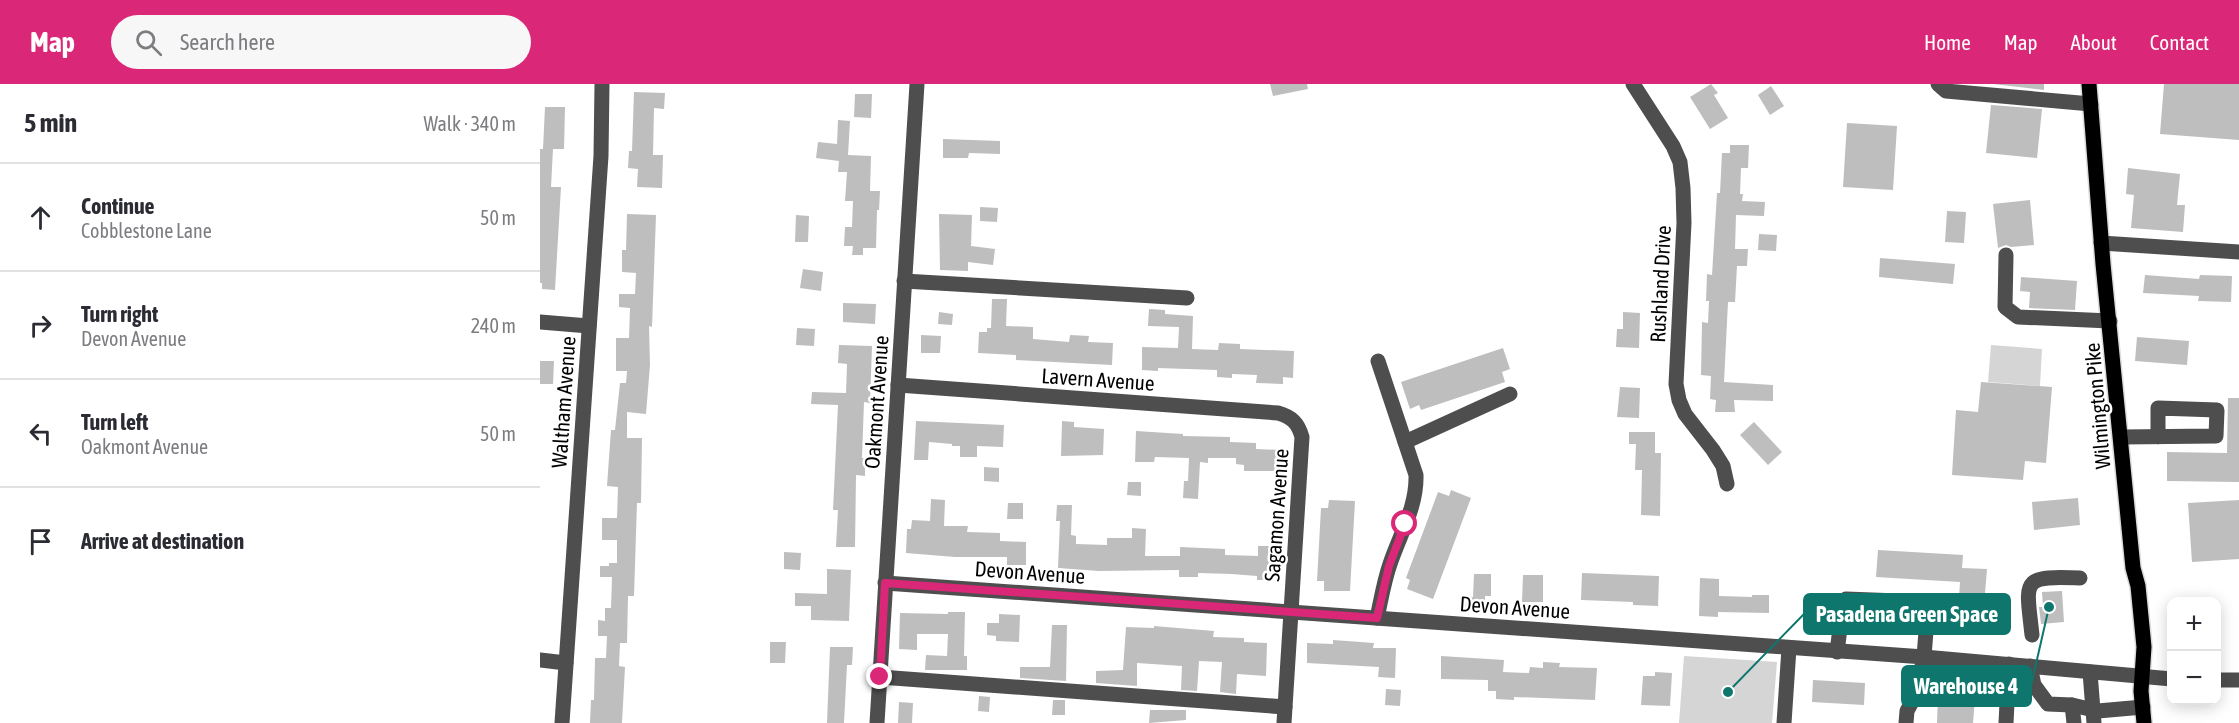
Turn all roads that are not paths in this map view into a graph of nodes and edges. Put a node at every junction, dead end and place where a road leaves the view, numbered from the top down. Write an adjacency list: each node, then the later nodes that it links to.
1 (602, 84): 14 (street, Waltham Avenue)
2 (917, 84): 10 (street, Oakmont Avenue)
3 (1633, 84): 22 (street, Rushland Drive)
4 (1938, 84): 6 (street)
5 (2090, 84): 6 (main road, Wilmington Pike)
6 (2091, 104): 7 (main road, Wilmington Pike)
7 (2102, 243): 8 (street); 12 (main road, Wilmington Pike)
8 (2239, 252)
9 (2006, 255): 12 (street)
10 (904, 281): 11 (street); 16 (street, Oakmont Avenue)
11 (1187, 298)
12 (2110, 321): 19 (main road, Wilmington Pike)
13 (540, 322): 14 (street)
14 (589, 326): 32 (street, Waltham Avenue)
15 (1378, 361): 21 (street)
16 (898, 385): 18 (street, Lavern Avenue); 24 (street, Oakmont Avenue)
17 (1510, 394): 21 (street)
18 (1294, 420): 25 (street, Sagamon Avenue)
19 (2121, 437): 20 (street); 36 (main road, Wilmington Pike)
20 (2158, 437)
21 (1405, 442): 26 (street)
22 (1727, 484)
23 (2080, 578): 27 (street)
24 (885, 583): 25 (street, Devon Avenue); 37 (street, Oakmont Avenue)
25 (1291, 612): 26 (street, Devon Avenue); 42 (street, Sagamon Avenue)
26 (1377, 618): 28 (street, Devon Avenue)
27 (2032, 635)
28 (1789, 648): 29 (street, Devon Avenue); 49 (street)
29 (1837, 651): 30 (street, Devon Avenue); 30 (street)
30 (1924, 657): 33 (street, Devon Avenue); 50 (street)
31 (540, 660): 32 (street)
32 (566, 663): 46 (street, Waltham Avenue)
33 (2009, 664): 34 (street, Devon Avenue); 51 (street)
34 (2030, 666): 35 (street, Devon Avenue); 41 (street)
35 (2090, 672): 36 (street, Devon Avenue); 45 (street)
36 (2142, 676): 38 (street, Devon Avenue); 43 (main road, Wilmington Pike)
37 (880, 677): 42 (street); 47 (street, Oakmont Avenue)
38 (2167, 678)
39 (2221, 680): 40 (street)
40 (2239, 680)
41 (2072, 705): 45 (street); 52 (street)
42 (1285, 706): 48 (street, Sagamon Avenue)
43 (2144, 715): 44 (street)
44 (2116, 716): 45 (street)
45 (2093, 717)
46 (562, 723)
47 (877, 723)
48 (1284, 723)
49 (1784, 723)
50 (1906, 723)
51 (2006, 723)
52 (2074, 723)

